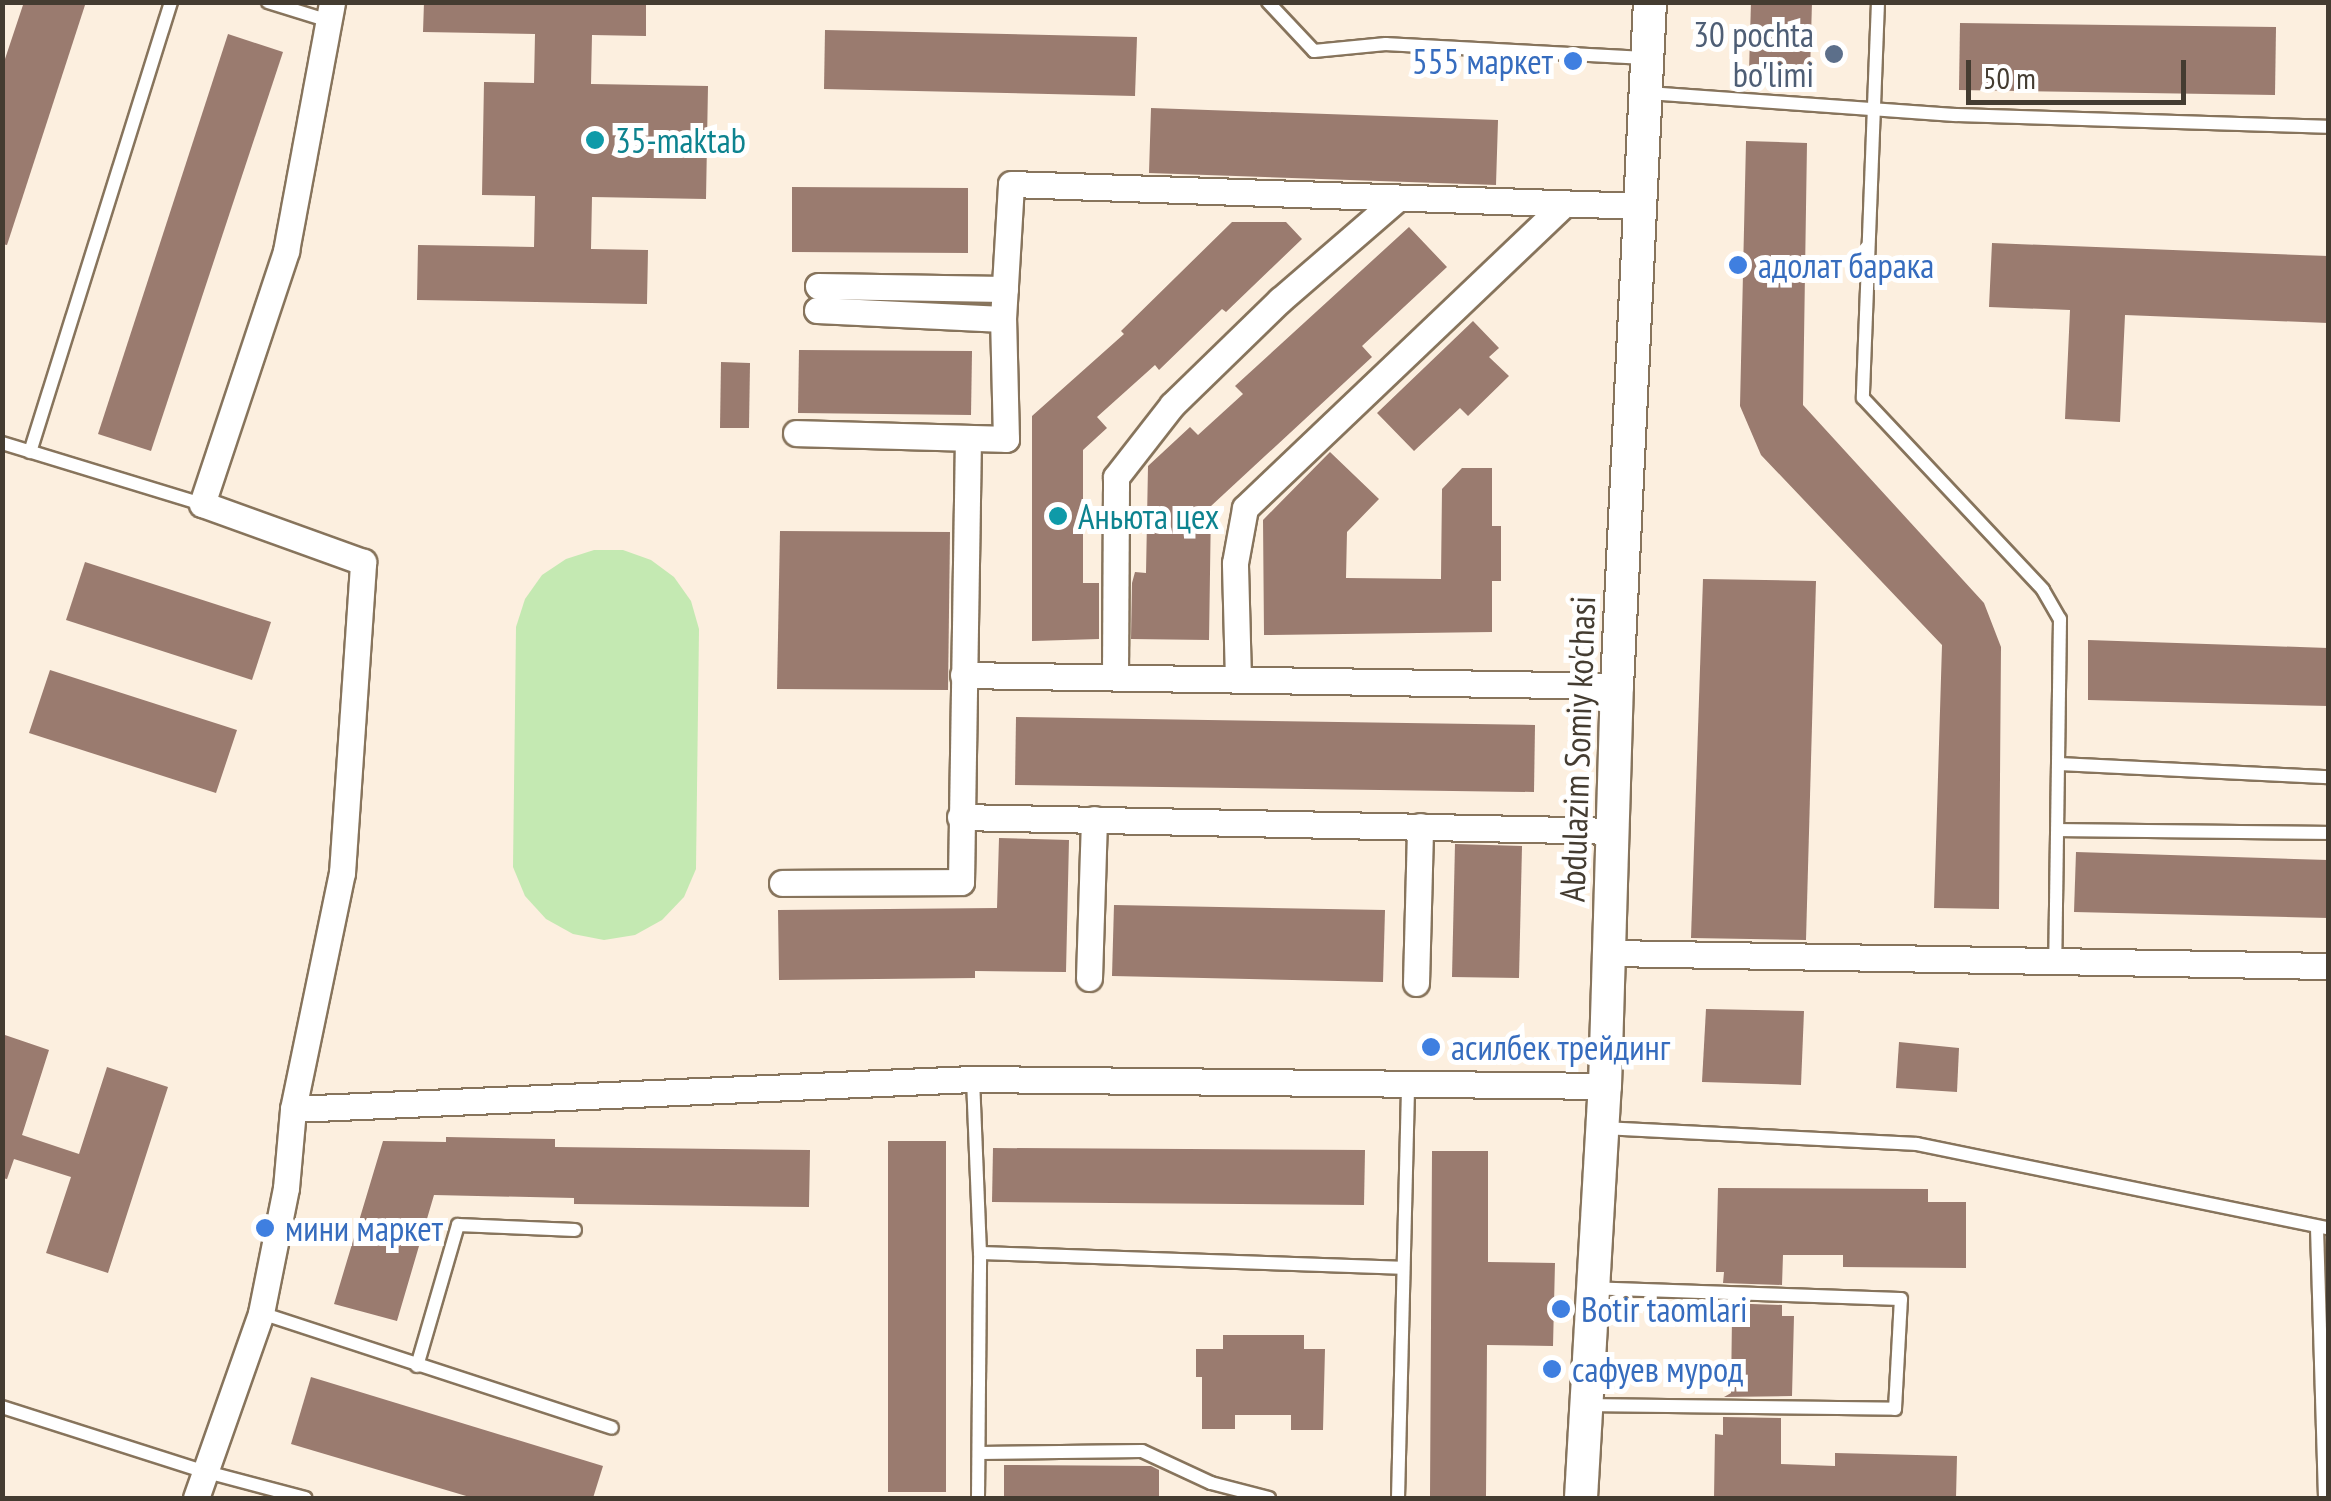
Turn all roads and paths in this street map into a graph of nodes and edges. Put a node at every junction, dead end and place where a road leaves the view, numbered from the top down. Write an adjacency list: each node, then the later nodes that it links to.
1 (171, 2): 19 (lane)
2 (268, 2): 6 (lane)
3 (1268, 2): 7 (lane)
4 (1650, 2): 7 (street, Abdulazim Somiy ko'chasi)
5 (1878, 2): 9 (lane)
6 (332, 12): 20 (street)
7 (1648, 58): 8 (street, Abdulazim Somiy ko'chasi)
8 (1647, 94): 9 (lane); 13 (street, Abdulazim Somiy ko'chasi)
9 (1873, 107): 10 (lane); 25 (lane)
10 (2328, 127)
11 (1398, 198): 12 (street); 14 (street); 22 (street)
12 (1564, 204): 13 (street); 23 (street)
13 (1642, 206): 24 (street, Abdulazim Somiy ko'chasi)
14 (1005, 288): 15 (street); 15 (street)
15 (1003, 319): 17 (street)
16 (796, 434): 17 (street)
17 (968, 440): 21 (street)
18 (2, 443): 19 (lane)
19 (30, 452): 20 (lane)
20 (202, 504): 42 (street)
21 (962, 675): 22 (street); 27 (street)
22 (1115, 677): 23 (street)
23 (1238, 680): 24 (street)
24 (1617, 686): 31 (street, Abdulazim Somiy ko'chasi)
25 (2060, 764): 26 (lane); 30 (lane)
26 (2328, 777)
27 (960, 817): 28 (street); 33 (street)
28 (1094, 819): 29 (street); 37 (street)
29 (1420, 826): 31 (street); 38 (street)
30 (2059, 830): 32 (lane); 35 (lane)
31 (1615, 831): 34 (street, Abdulazim Somiy ko'chasi)
32 (2328, 833)
33 (782, 883)
34 (1610, 953): 35 (street); 41 (street, Abdulazim Somiy ko'chasi)
35 (2054, 958): 36 (street)
36 (2328, 966)
37 (1089, 978)
38 (1416, 983)
39 (974, 1079): 40 (street); 42 (street); 46 (lane)
40 (1408, 1083): 41 (street); 47 (lane)
41 (1604, 1086): 43 (street, Abdulazim Somiy ko'chasi)
42 (293, 1109): 49 (street)
43 (1602, 1128): 44 (lane); 48 (street, Abdulazim Somiy ko'chasi)
44 (2323, 1228): 62 (lane)
45 (575, 1230): 50 (lane)
46 (980, 1253): 47 (lane); 54 (lane)
47 (1402, 1268): 60 (lane)
48 (1593, 1288): 51 (street, Abdulazim Somiy ko'chasi); 51 (lane)
49 (261, 1314): 50 (lane); 55 (street)
50 (416, 1366): 53 (lane)
51 (1586, 1405): 61 (street, Abdulazim Somiy ko'chasi)
52 (2, 1407): 55 (lane)
53 (612, 1428)
54 (979, 1454): 58 (lane); 59 (lane)
55 (203, 1472): 56 (street); 57 (lane)
56 (196, 1498)
57 (305, 1498)
58 (978, 1498)
59 (1269, 1498)
60 (1398, 1498)
61 (1581, 1498)
62 (2325, 1498)

